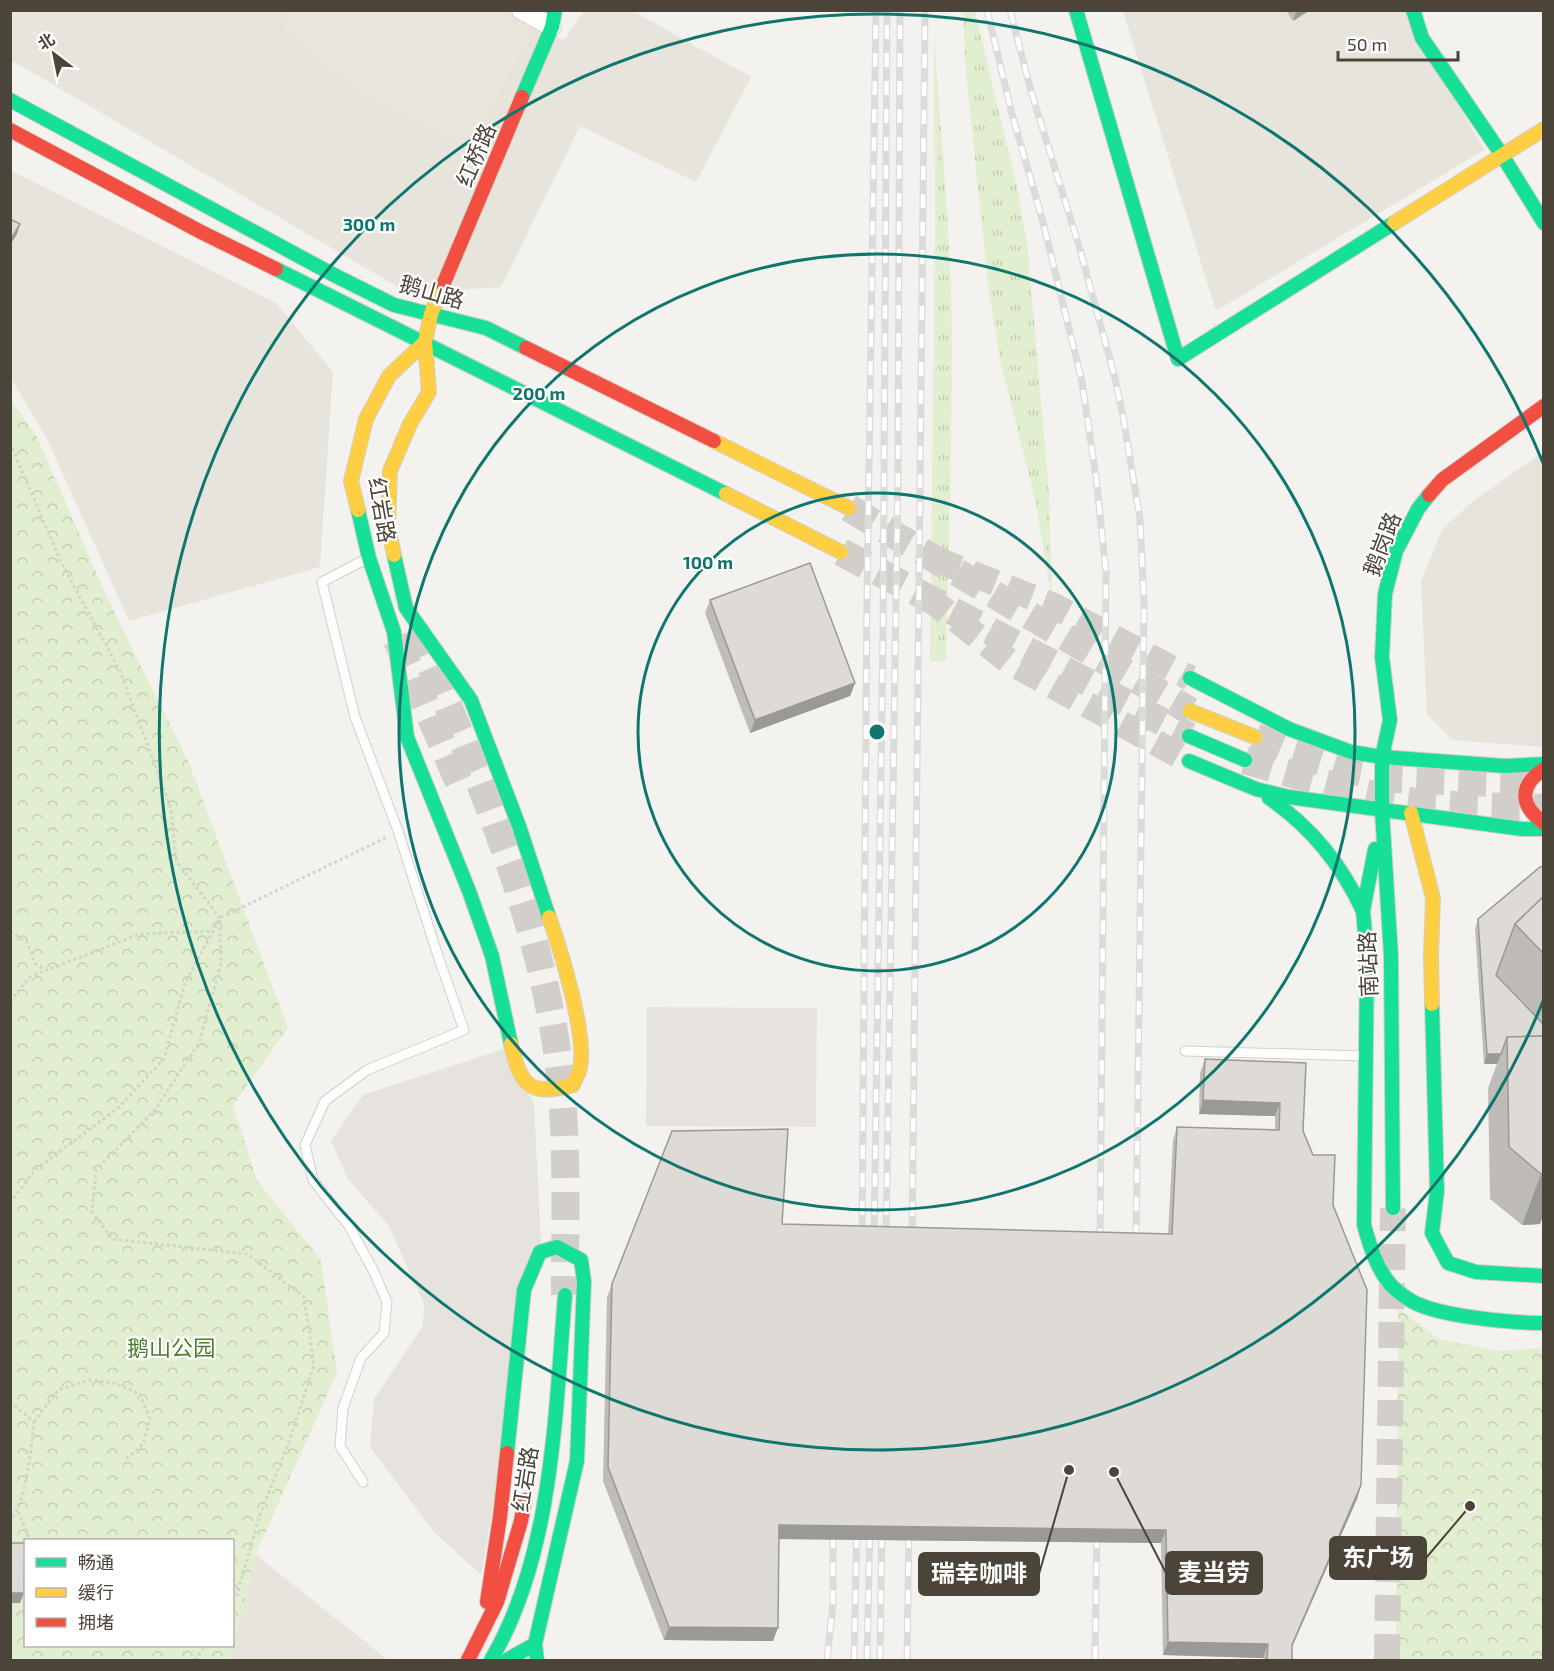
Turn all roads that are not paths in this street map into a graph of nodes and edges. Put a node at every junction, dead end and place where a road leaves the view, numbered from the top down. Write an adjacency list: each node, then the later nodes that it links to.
1 (521, 10): 4 (street)
2 (1076, 10): 8 (street)
3 (1413, 10): 8 (street)
4 (554, 19): 10 (street, 红桥路)
5 (10, 100): 10 (street, 鹅山路)
6 (1544, 129): 8 (street)
7 (10, 130): 11 (street, 鹅山路)
8 (1502, 155): 9 (street)
9 (1544, 223)
10 (431, 314): 11 (street, 红岩路); 13 (street, 鹅山路)
11 (425, 342): 14 (street, 鹅山路); 15 (street, 红岩路); 15 (street, 红岩路)
12 (1544, 406): 18 (street, 鹅岗路)
13 (849, 508)
14 (841, 552)
15 (381, 553): 15 (street, 红岩路); 38 (lane)
16 (1190, 678): 21 (street)
17 (1190, 711): 20 (street)
18 (1390, 720): 21 (street, 南站路)
19 (1190, 736): 22 (street)
20 (1256, 737)
21 (1382, 757): 24 (street); 27 (street, 南站路)
22 (1245, 760)
23 (1189, 761): 26 (street)
24 (1544, 764)
25 (1544, 769): 29 (street)
26 (1256, 789): 27 (street); 31 (street)
27 (1382, 811): 28 (street); 31 (street); 34 (street, 南站路)
28 (1411, 813): 30 (street); 35 (street)
29 (1544, 823)
30 (1544, 829)
31 (1363, 911): 33 (street)
32 (1185, 1051): 33 (lane)
33 (1367, 1056): 37 (street)
34 (1393, 1208)
35 (1544, 1276)
36 (565, 1295): 41 (street, 红岩路)
37 (1544, 1323)
38 (363, 1482)
39 (527, 1487): 40 (street, 红岩路)
40 (484, 1629): 42 (street); 43 (street, 红岩路)
41 (507, 1633): 44 (street, 红岩路); 46 (street)
42 (535, 1644): 45 (street); 47 (street)
43 (468, 1660)
44 (491, 1660)
45 (507, 1660)
46 (513, 1660)
47 (537, 1660)

